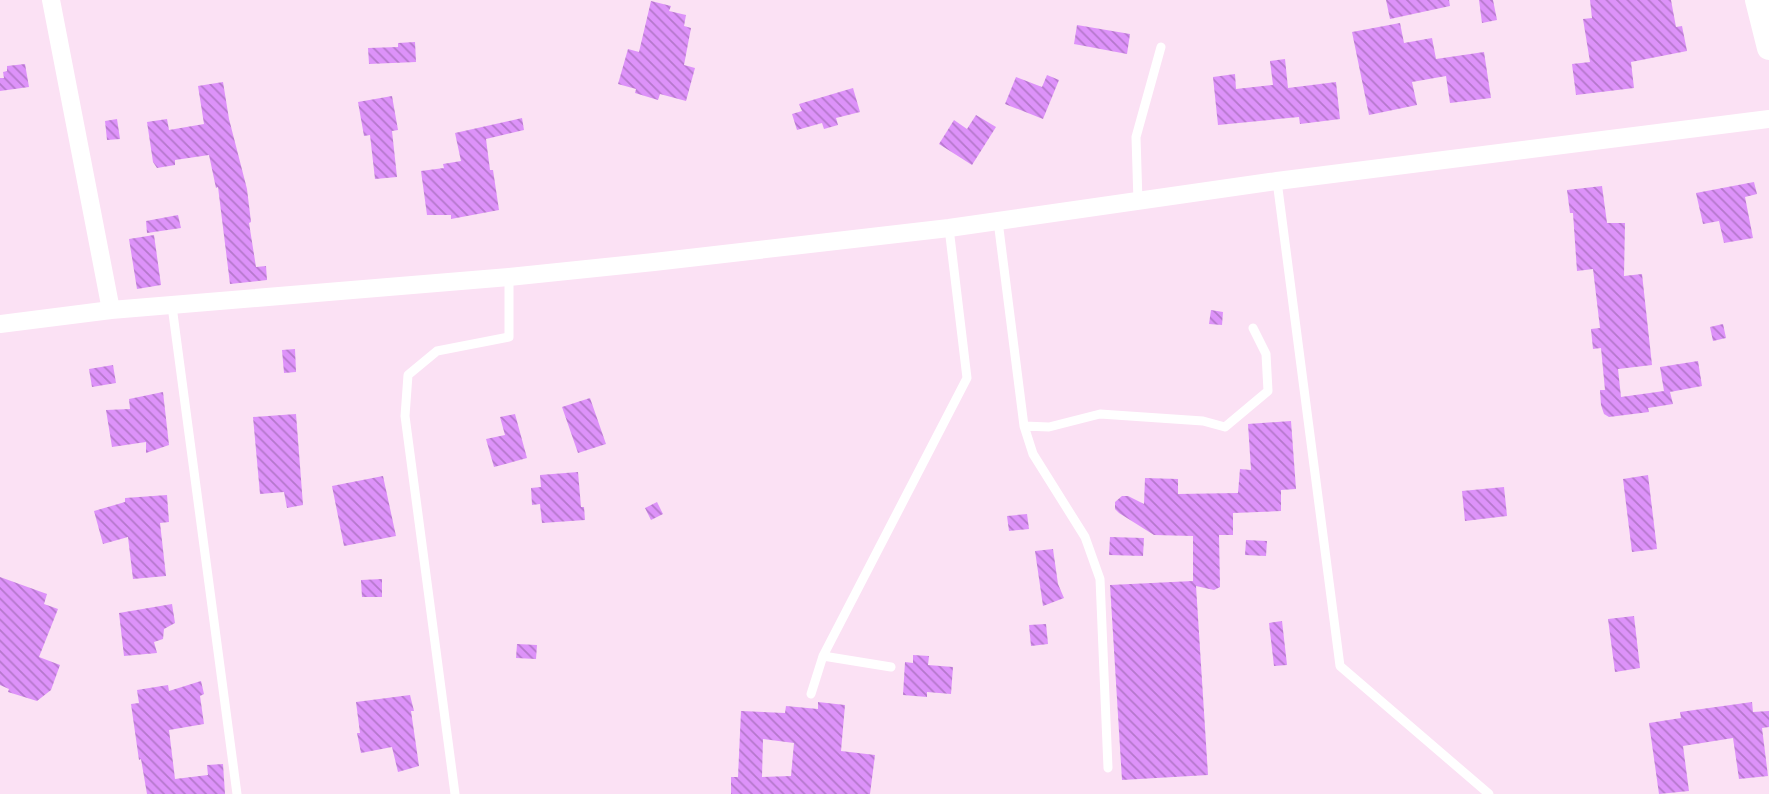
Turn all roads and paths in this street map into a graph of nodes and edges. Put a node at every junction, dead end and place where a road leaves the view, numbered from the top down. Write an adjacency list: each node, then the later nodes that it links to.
1 (51, 0): 12 (street)
2 (1757, 0): 4 (street)
3 (1161, 47): 7 (lane)
4 (1769, 48)
5 (1769, 120): 6 (street)
6 (1277, 181): 7 (street); 22 (lane)
7 (1138, 202): 8 (street)
8 (998, 221): 9 (street); 15 (lane)
9 (949, 228): 10 (street); 16 (lane)
10 (509, 277): 11 (street); 21 (lane)
11 (172, 306): 12 (street); 20 (lane)
12 (111, 310): 13 (street)
13 (0, 324)
14 (1253, 328): 15 (lane)
15 (1024, 426): 19 (lane)
16 (823, 656): 17 (lane); 18 (lane)
17 (891, 667)
18 (811, 694)
19 (1108, 768)
20 (237, 794)
21 (455, 794)
22 (1489, 794)

